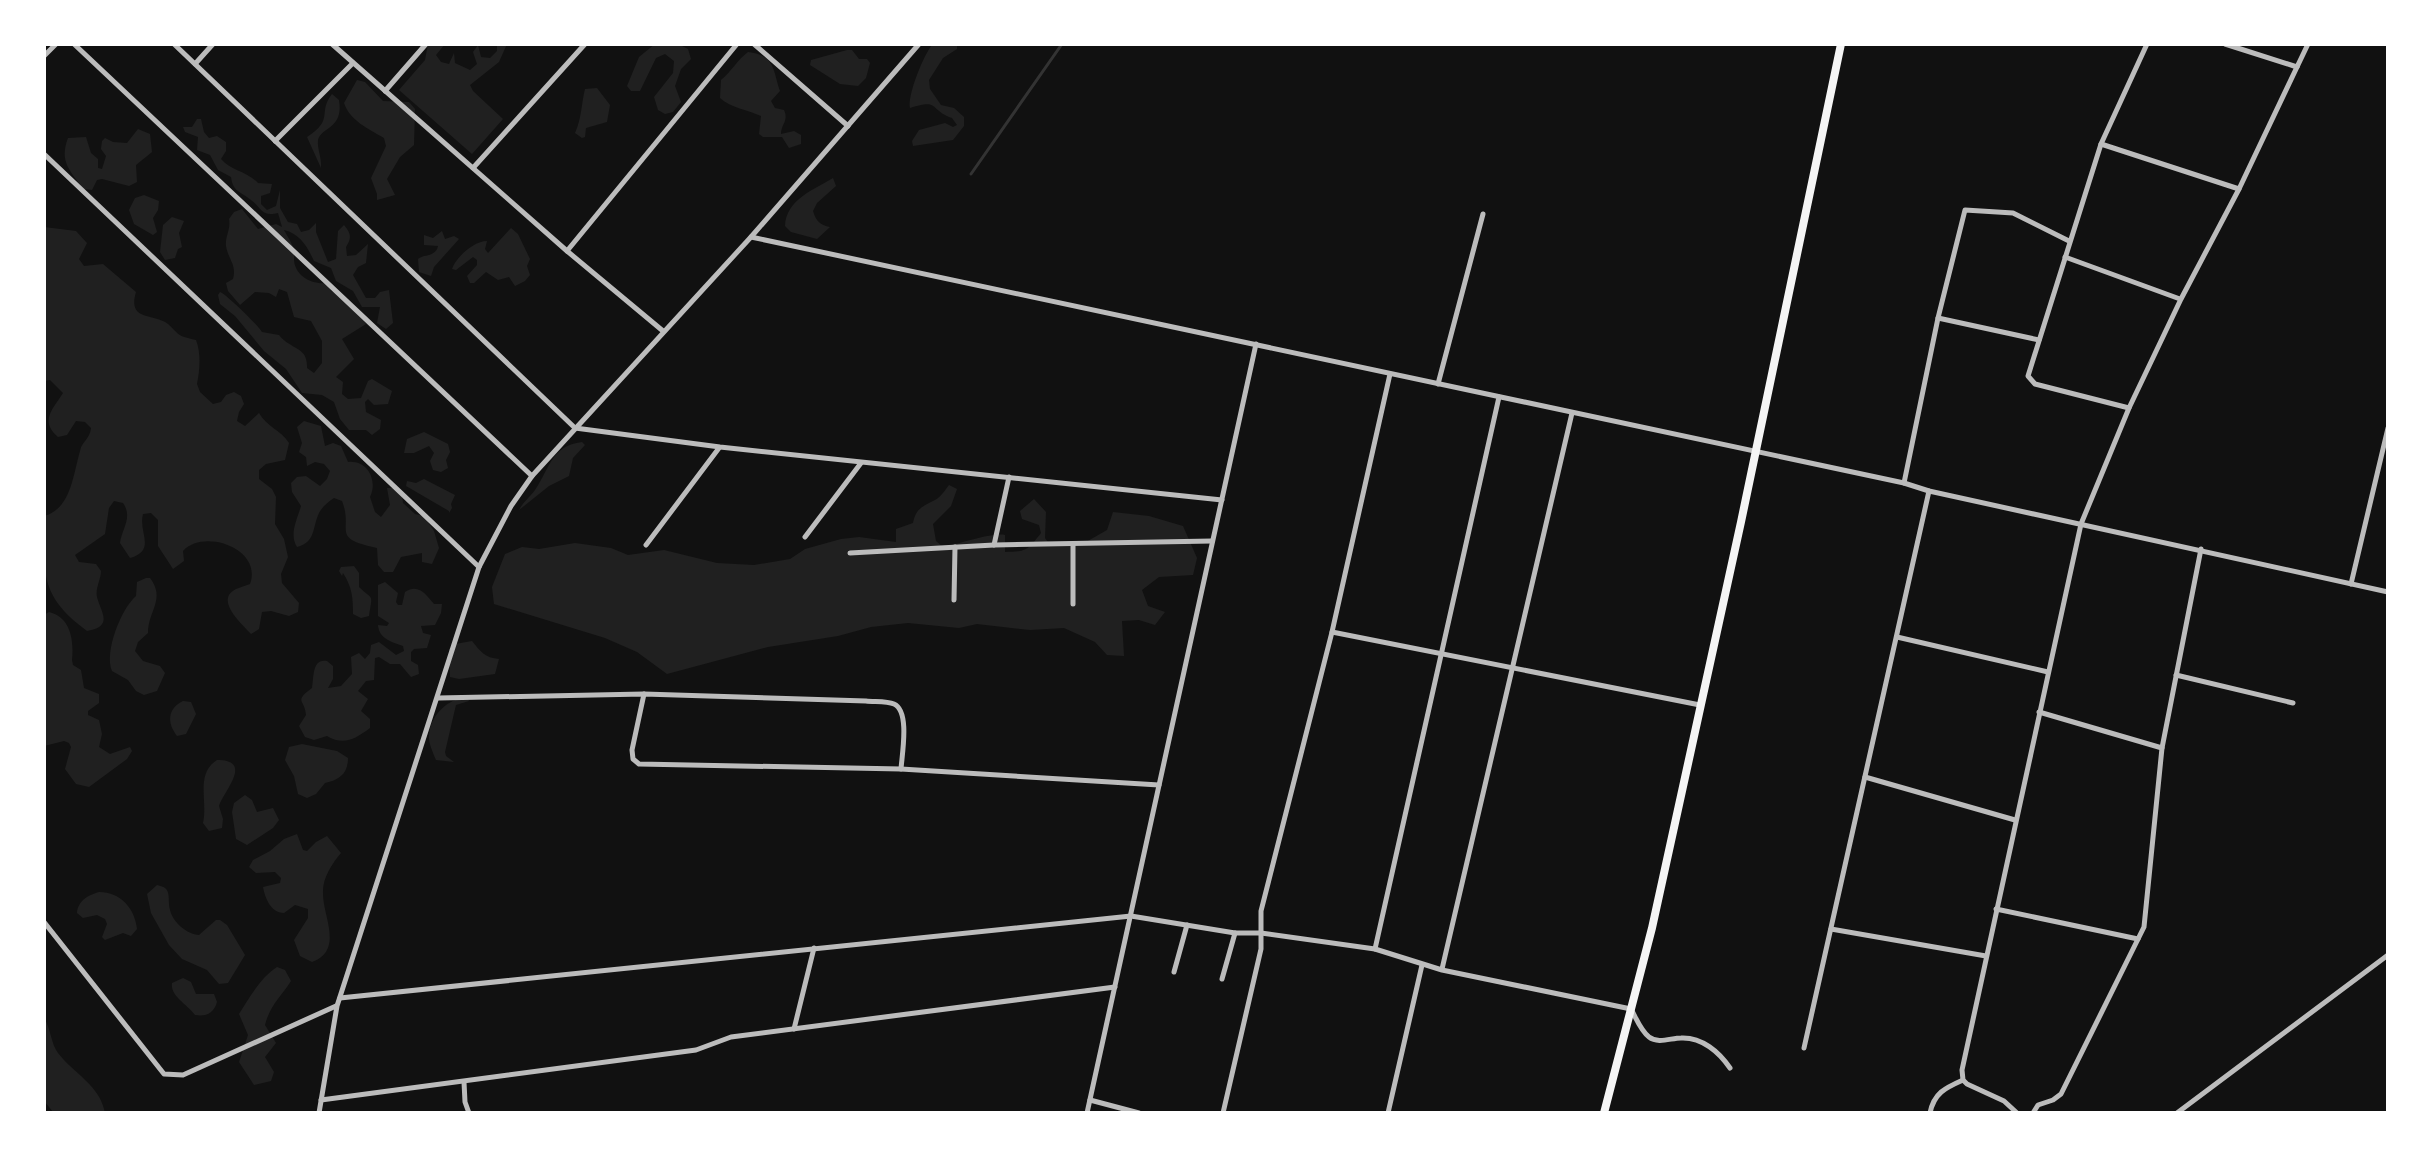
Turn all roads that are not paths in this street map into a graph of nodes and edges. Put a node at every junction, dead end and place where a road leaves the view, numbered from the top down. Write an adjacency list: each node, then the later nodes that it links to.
1 (56, 44): 15 (street)
2 (74, 44): 46 (street)
3 (174, 44): 17 (street)
4 (213, 44): 17 (street)
5 (332, 44): 16 (street)
6 (426, 44): 19 (street)
7 (585, 44): 24 (street)
8 (737, 44): 29 (street)
9 (754, 44): 20 (street)
10 (919, 44): 20 (street)
11 (1841, 44): 44 (main road)
12 (2147, 44): 22 (street)
13 (2225, 44): 18 (street)
14 (2308, 44): 18 (street)
15 (44, 56)
16 (353, 63): 19 (street); 21 (street)
17 (195, 64): 21 (street)
18 (2297, 67): 25 (street)
19 (385, 91): 24 (street)
20 (848, 126): 27 (street)
21 (275, 141): 41 (street)
22 (2101, 144): 25 (street); 28 (street)
23 (44, 154): 60 (street)
24 (473, 168): 29 (street)
25 (2239, 189): 31 (street)
26 (1483, 214): 37 (street)
27 (751, 237): 33 (street); 35 (street)
28 (2069, 242): 30 (street); 32 (street)
29 (567, 251): 33 (street)
30 (2065, 257): 31 (street); 34 (street)
31 (2181, 299): 39 (street)
32 (1938, 318): 34 (street); 48 (street)
33 (663, 331): 41 (street)
34 (2039, 340): 39 (street)
35 (1256, 344): 36 (street); 50 (street)
36 (1390, 374): 37 (street); 65 (street)
37 (1438, 384): 38 (street)
38 (1499, 397): 40 (street); 67 (street)
39 (2129, 408): 51 (street)
40 (1572, 413): 44 (street); 68 (street)
41 (575, 428): 43 (street); 46 (street)
42 (2388, 428): 61 (street)
43 (720, 447): 45 (street); 55 (street)
44 (1755, 453): 48 (street); 74 (main road)
45 (861, 462): 47 (street); 52 (street)
46 (532, 476): 60 (street)
47 (1009, 477): 50 (street); 56 (street)
48 (1904, 483): 49 (street)
49 (1929, 491): 51 (street); 66 (street)
50 (1222, 500): 53 (street)
51 (2081, 524): 58 (street); 69 (street)
52 (805, 537)
53 (1213, 541): 54 (street); 79 (street)
54 (1073, 544): 56 (street); 64 (street)
55 (646, 545)
56 (994, 545): 57 (street)
57 (955, 547): 59 (street); 63 (street)
58 (2201, 549): 61 (street); 70 (street)
59 (850, 553)
60 (479, 567): 72 (street)
61 (2351, 584): 62 (street)
62 (2388, 592)
63 (954, 600)
64 (1073, 604)
65 (1332, 632): 67 (street); 87 (street)
66 (1897, 637): 69 (street); 78 (street)
67 (1441, 653): 68 (street); 90 (street)
68 (1513, 667): 74 (street); 94 (street)
69 (2048, 672): 75 (street)
70 (2176, 675): 73 (street); 76 (street)
71 (644, 694): 72 (street); 77 (street); 77 (street)
72 (438, 698): 98 (street)
73 (2293, 703)
74 (1701, 705): 100 (main road)
75 (2039, 712): 76 (street); 80 (street)
76 (2162, 748): 88 (street)
77 (901, 769): 79 (street)
78 (1865, 777): 80 (street); 85 (street)
79 (1159, 785): 82 (street)
80 (2015, 820): 81 (street)
81 (1996, 909): 88 (street); 92 (street)
82 (1131, 916): 84 (street); 89 (street); 97 (street)
83 (44, 922): 99 (street)
84 (1187, 925): 86 (street); 95 (street)
85 (1831, 929): 92 (street); 102 (street)
86 (1235, 933): 87 (street); 96 (street)
87 (1261, 933): 90 (street); 112 (street)
88 (2138, 939): 117 (street)
89 (814, 948): 98 (street); 101 (street)
90 (1375, 949): 93 (street)
91 (2388, 955): 118 (street)
92 (1986, 956): 104 (street)
93 (1422, 965): 94 (street); 113 (street)
94 (1442, 970): 100 (street)
95 (1174, 972)
96 (1222, 979)
97 (1115, 987): 101 (street); 107 (street)
98 (340, 998): 99 (street)
99 (337, 1006): 106 (street)
100 (1631, 1009): 103 (street); 114 (main road)
101 (794, 1029): 105 (street)
102 (1804, 1048)
103 (1730, 1068)
104 (1963, 1080): 115 (street); 116 (street)
105 (464, 1082): 106 (street); 109 (street)
106 (321, 1100): 108 (street)
107 (1090, 1100): 110 (street); 111 (street)
108 (319, 1113)
109 (469, 1113)
110 (1087, 1113)
111 (1139, 1113)
112 (1223, 1113)
113 (1388, 1113)
114 (1604, 1113)
115 (1930, 1113)
116 (2017, 1113)
117 (2033, 1113)
118 (2177, 1113)

